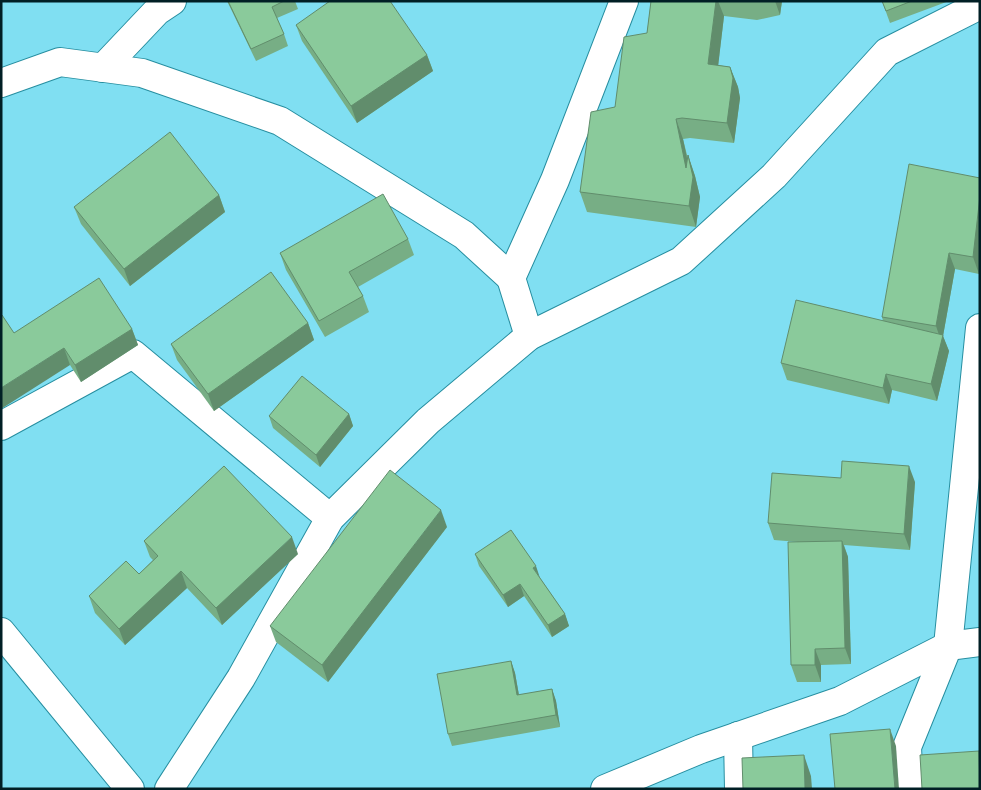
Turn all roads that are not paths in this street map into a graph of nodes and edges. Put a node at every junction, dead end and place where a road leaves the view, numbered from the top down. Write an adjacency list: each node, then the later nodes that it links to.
1 (172, 1): 4 (street)
2 (624, 1): 6 (street)
3 (980, 5): 8 (street)
4 (103, 68): 5 (street); 6 (street)
5 (1, 83)
6 (512, 278): 8 (street)
7 (980, 328): 13 (street)
8 (529, 336): 10 (street)
9 (1, 426): 10 (street)
10 (330, 518): 16 (street)
11 (1, 632): 15 (street)
12 (980, 642): 13 (street)
13 (948, 646): 14 (street); 19 (street)
14 (738, 736): 17 (street); 18 (street)
15 (130, 789)
16 (169, 789)
17 (605, 789)
18 (739, 789)
19 (909, 789)

